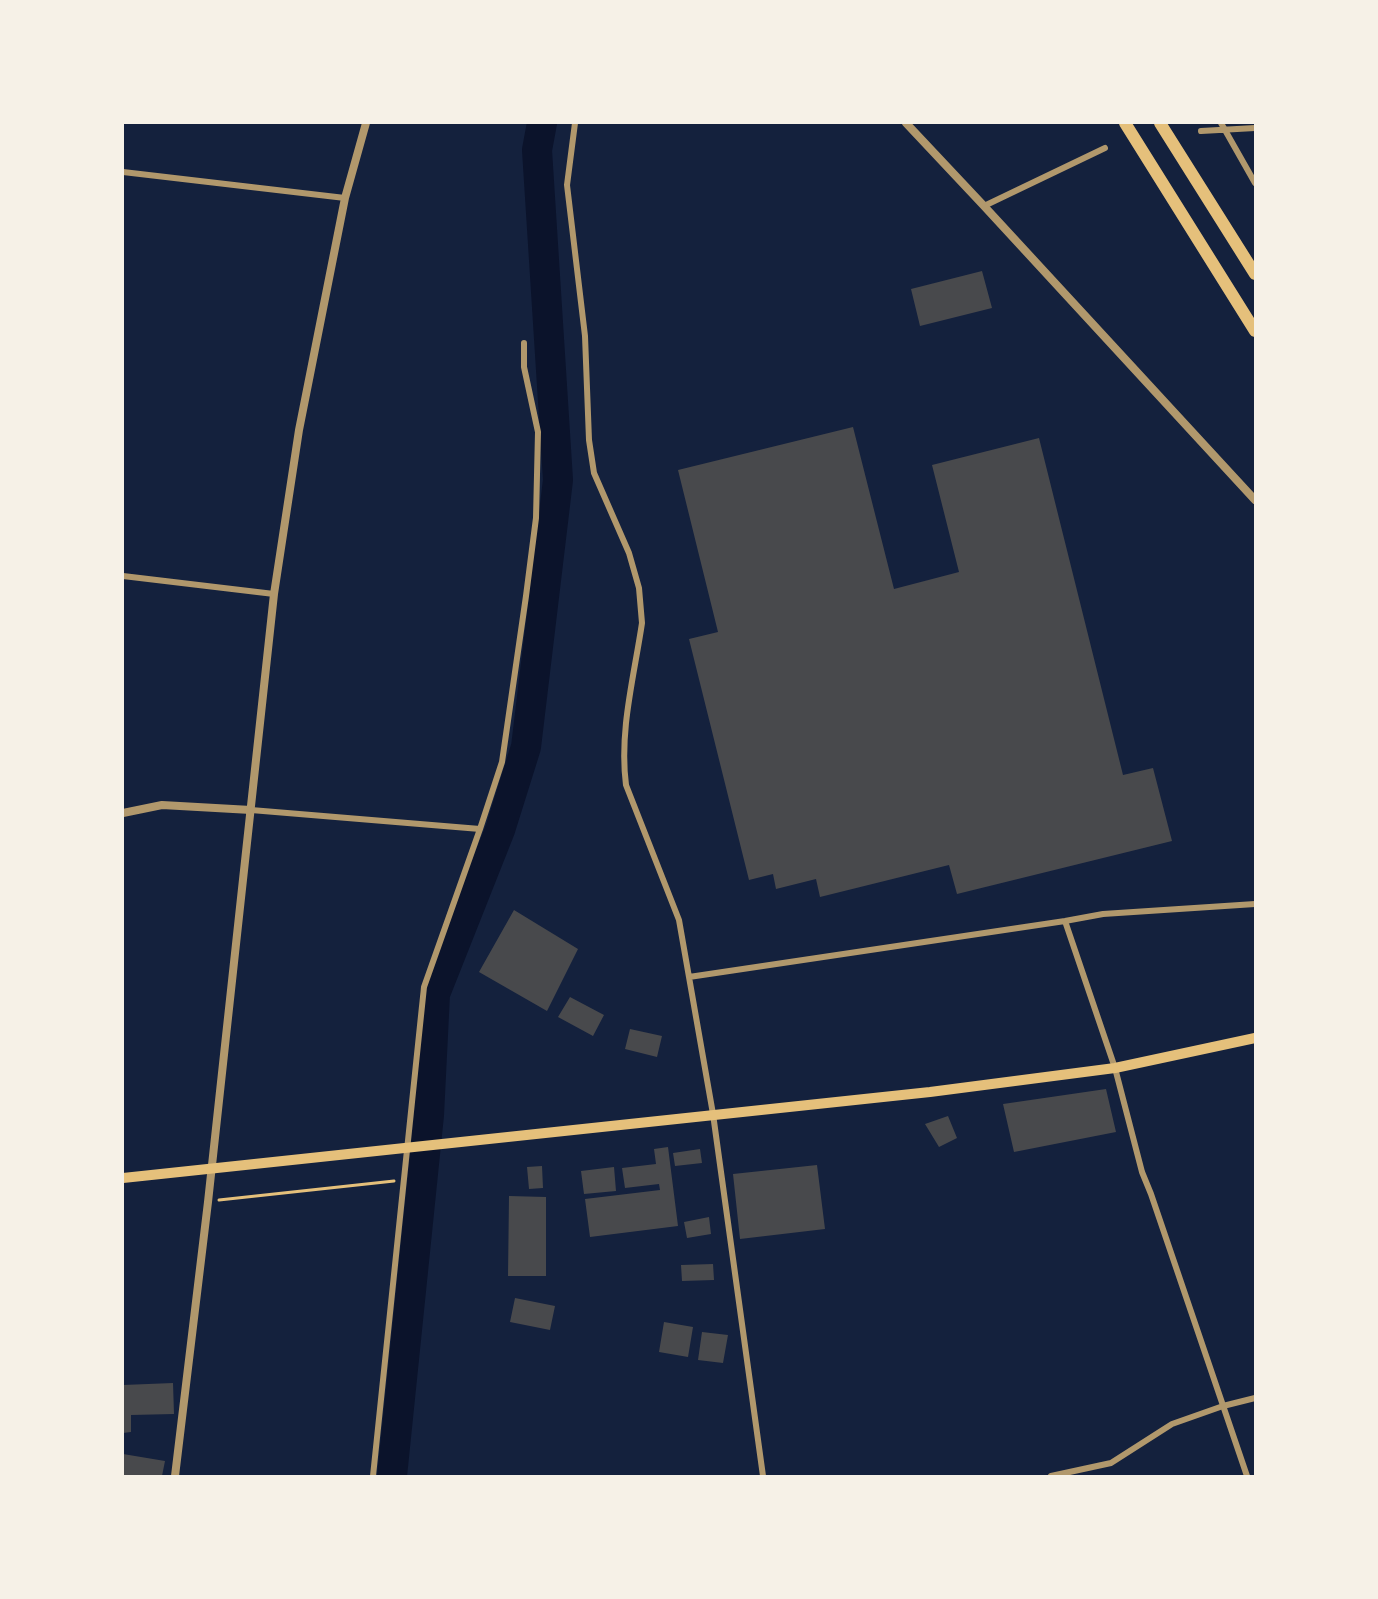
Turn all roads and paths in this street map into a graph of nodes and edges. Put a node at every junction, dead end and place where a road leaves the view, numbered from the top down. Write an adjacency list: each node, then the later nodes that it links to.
1 (366, 123): 13 (street)
2 (575, 123): 26 (street)
3 (906, 123): 14 (street)
4 (1125, 123): 16 (highway)
5 (1160, 123): 15 (highway)
6 (1221, 123): 8 (street)
7 (1255, 128): 8 (street)
8 (1226, 130): 9 (street); 12 (street)
9 (1201, 131)
10 (1105, 148): 14 (street)
11 (123, 172): 13 (street)
12 (1255, 183)
13 (345, 198): 20 (street)
14 (984, 206): 18 (street)
15 (1255, 274)
16 (1255, 331)
17 (524, 343): 23 (street)
18 (1255, 500)
19 (123, 576): 20 (street)
20 (274, 594): 21 (street)
21 (251, 810): 22 (street); 23 (street); 32 (street)
22 (123, 813)
23 (480, 829): 31 (street)
24 (1255, 904): 25 (street)
25 (1065, 921): 26 (street); 28 (street)
26 (689, 977): 29 (street)
27 (1255, 1038): 28 (main road)
28 (1115, 1068): 29 (main road); 34 (street)
29 (713, 1114): 30 (main road); 37 (street)
30 (123, 1178)
31 (402, 1180): 32 (path); 36 (street)
32 (208, 1202): 35 (street)
33 (1255, 1398): 34 (street)
34 (1223, 1406): 38 (street); 39 (street)
35 (175, 1476)
36 (372, 1476)
37 (763, 1476)
38 (1051, 1476)
39 (1247, 1476)

